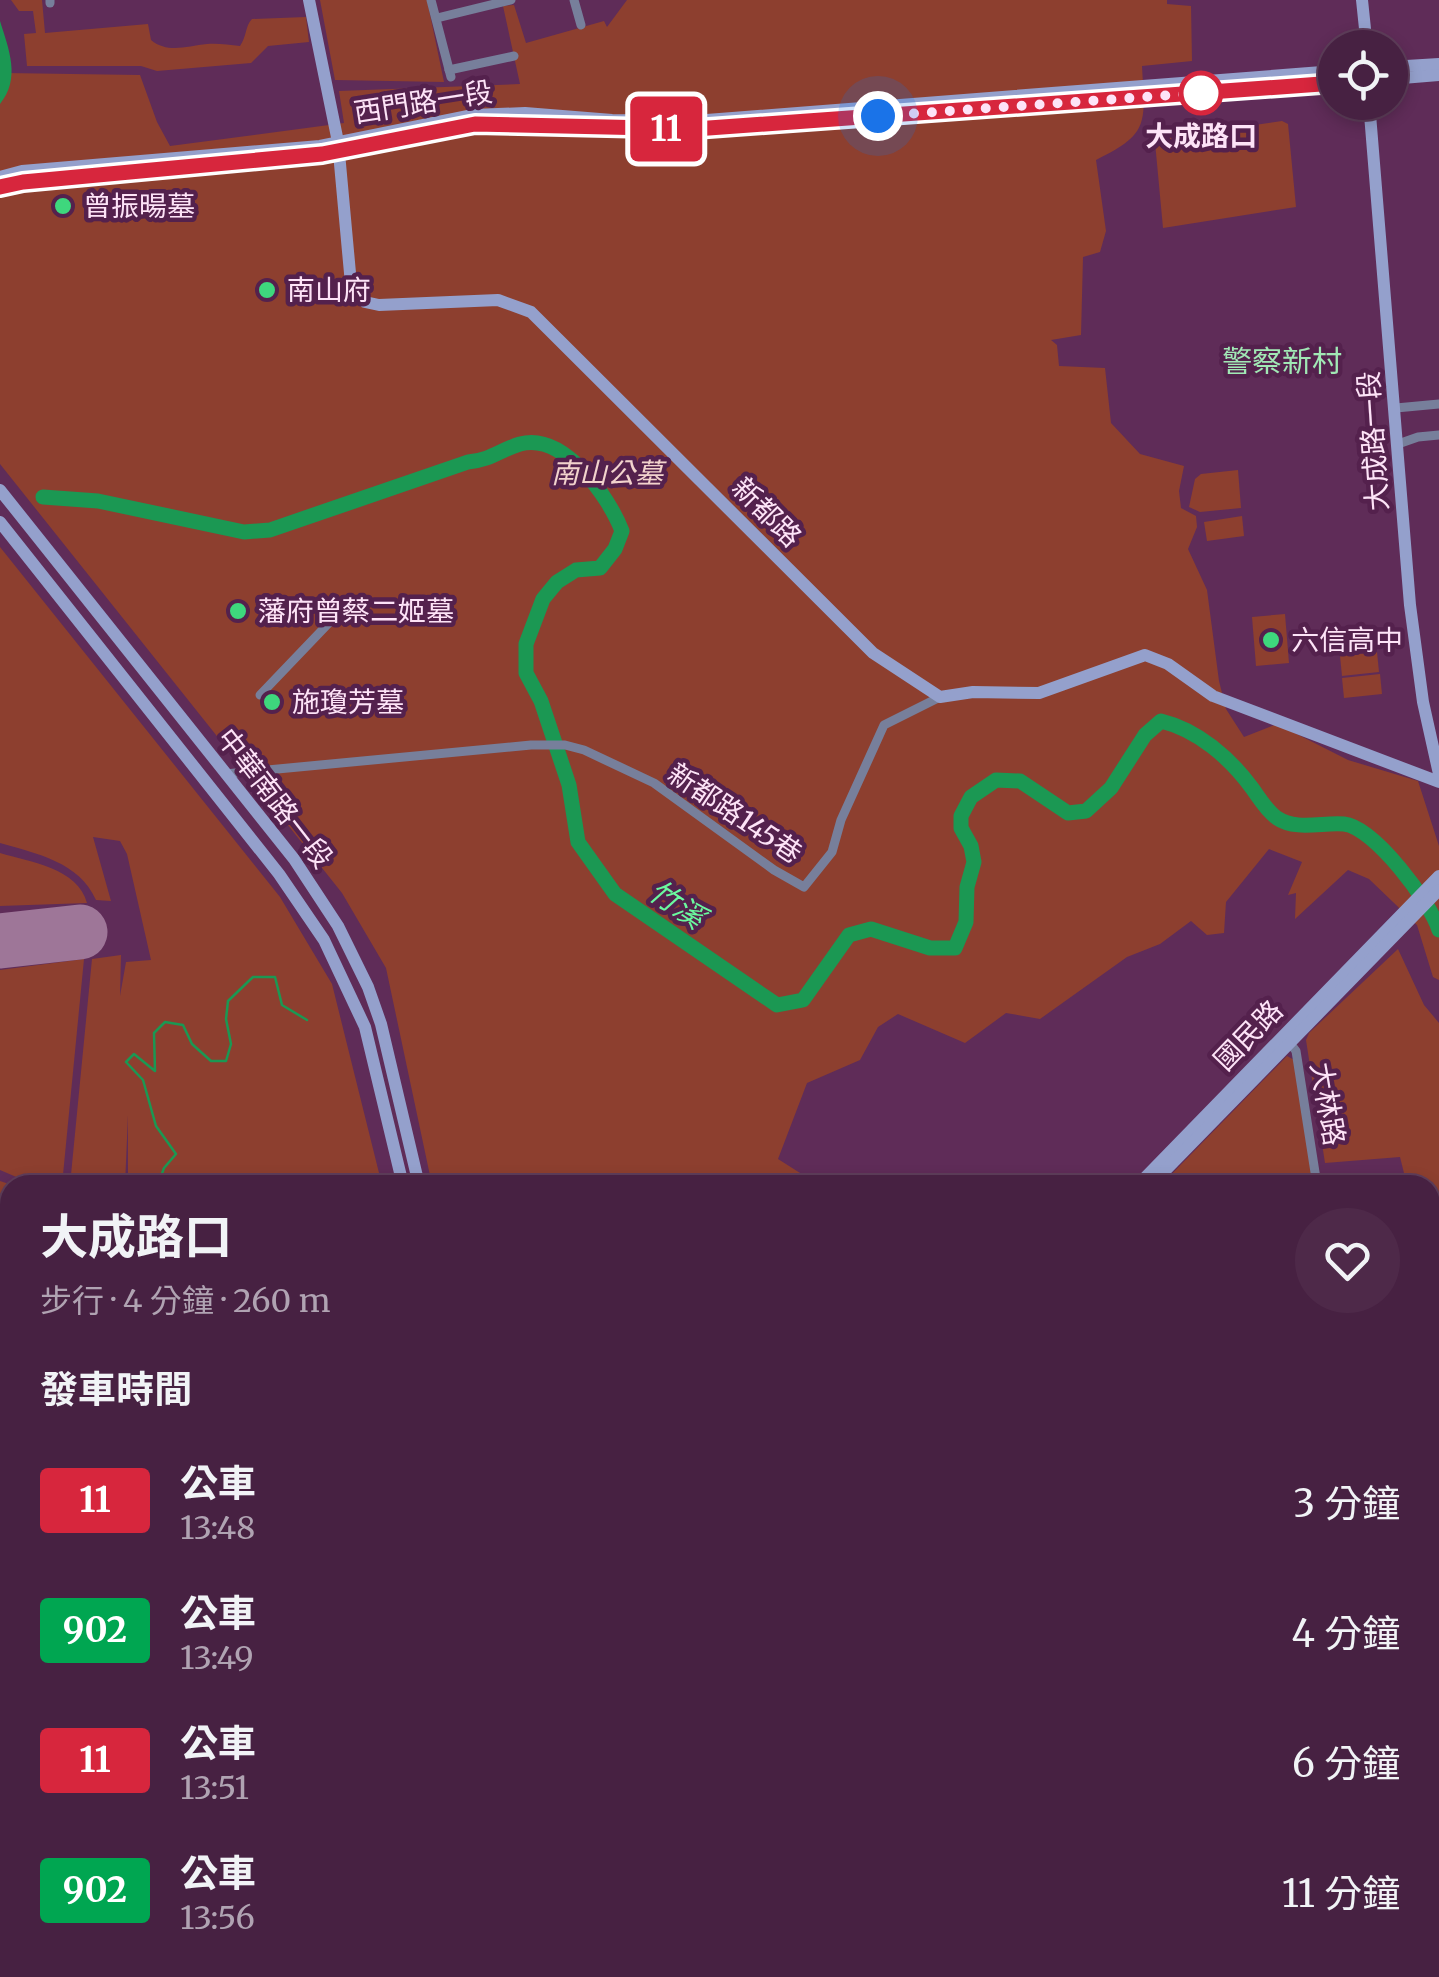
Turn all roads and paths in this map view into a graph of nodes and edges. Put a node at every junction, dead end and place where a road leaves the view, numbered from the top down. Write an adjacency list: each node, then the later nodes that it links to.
1 (309, 0): 18 (street, 新都路)
2 (432, 0): 7 (street)
3 (511, 0): 6 (street)
4 (574, 0): 8 (street)
5 (1362, 0): 9 (street)
6 (499, 1): 7 (street)
7 (437, 18): 10 (street)
8 (581, 26)
9 (1365, 30)
10 (514, 56)
11 (1439, 64): 12 (street)
12 (1408, 66)
13 (1318, 72): 18 (street, 西門路一段)
14 (1439, 75): 15 (street)
15 (1408, 78)
16 (1318, 84): 18 (street, 西門路一段)
17 (1372, 120): 22 (street, 大成路一段)
18 (338, 147): 19 (street, 西門路一段); 20 (street, 西門路一段); 29 (street, 新都路)
19 (0, 177)
20 (0, 187)
21 (1439, 404): 22 (street)
22 (1396, 408): 24 (street, 大成路一段)
23 (1439, 435): 24 (street)
24 (1398, 444): 31 (street, 大成路一段)
25 (0, 490): 30 (street, 中華南路一段)
26 (0, 522): 37 (street, 中華南路一段)
27 (348, 604): 28 (street)
28 (260, 695)
29 (940, 697): 30 (street, 新都路145巷); 32 (street)
30 (226, 774): 38 (street, 中華南路一段)
31 (1439, 774)
32 (1439, 782)
33 (1439, 876): 35 (street)
34 (1439, 890): 35 (street)
35 (1399, 924): 36 (street, 國民路)
36 (1287, 1039): 39 (street, 國民路); 40 (street, 國民路); 41 (street, 大林路)
37 (402, 1175)
38 (417, 1175)
39 (1148, 1175)
40 (1160, 1175)
41 (1316, 1175)

